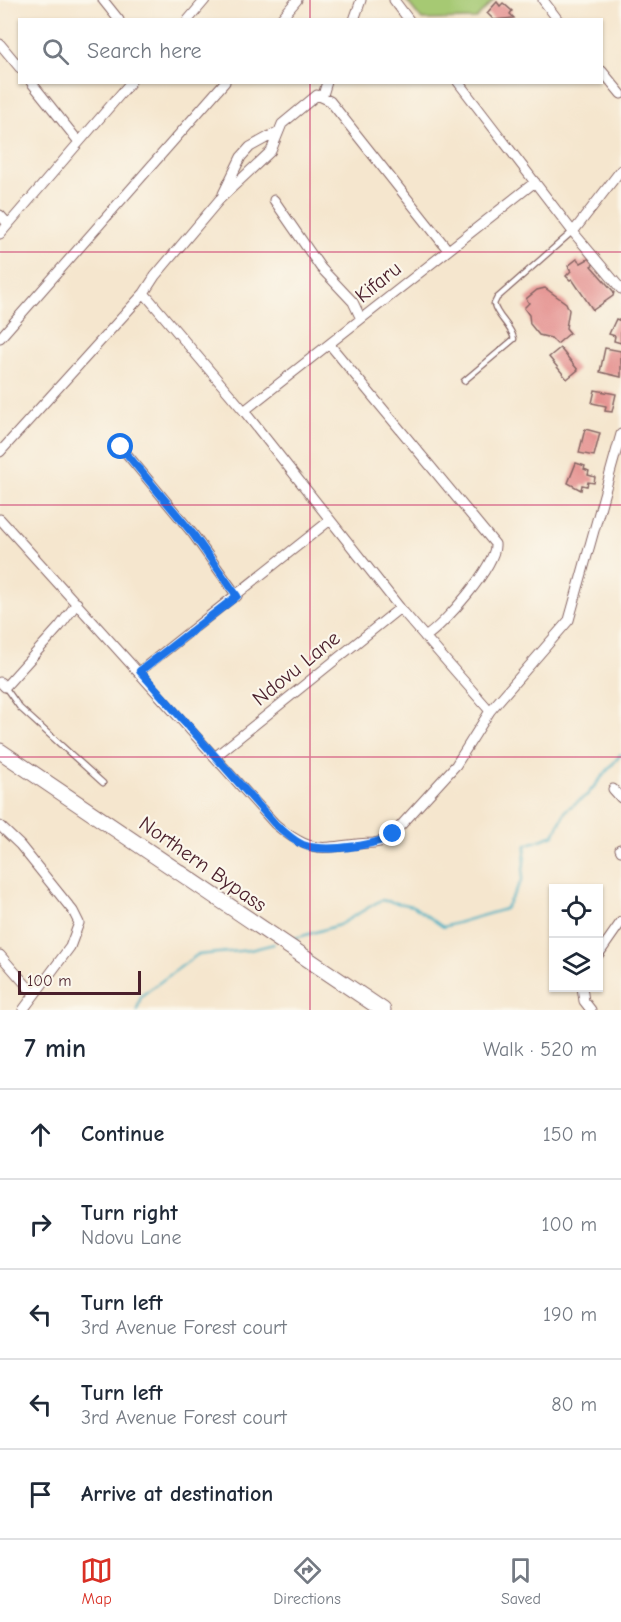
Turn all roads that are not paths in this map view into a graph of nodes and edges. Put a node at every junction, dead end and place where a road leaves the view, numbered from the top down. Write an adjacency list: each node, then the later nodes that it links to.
1 (103, 0): 7 (street)
2 (205, 0): 8 (street)
3 (297, 0): 9 (street)
4 (361, 0): 10 (street)
5 (394, 0): 11 (street)
6 (543, 0): 12 (street)
7 (117, 18)
8 (190, 18)
9 (282, 18)
10 (355, 18)
11 (408, 18)
12 (556, 18)
13 (0, 44): 14 (street)
14 (18, 66)
15 (603, 72): 21 (street)
16 (33, 84): 24 (street)
17 (129, 84): 24 (street)
18 (223, 84): 37 (street)
19 (326, 84): 22 (street)
20 (460, 84): 26 (street)
21 (621, 94)
22 (323, 95): 23 (street); 33 (street)
23 (279, 131): 27 (street); 27 (street)
24 (79, 142): 30 (street)
25 (621, 170): 31 (street)
26 (535, 182): 31 (street); 33 (street, Kifaru)
27 (220, 199): 35 (street)
28 (274, 200): 36 (street)
29 (0, 215): 30 (street)
30 (8, 224): 32 (street)
31 (573, 232): 34 (street); 39 (lane)
32 (0, 234)
33 (448, 250): 36 (street, Kifaru)
34 (621, 289)
35 (144, 293): 40 (street); 43 (street)
36 (361, 319): 38 (street, Kifaru)
37 (0, 338)
38 (330, 345): 40 (street, Kifaru); 49 (street)
39 (464, 381)
40 (244, 411): 45 (street)
41 (621, 434): 52 (street)
42 (121, 447): 46 (street)
43 (0, 452)
44 (0, 519): 47 (street)
45 (329, 521): 46 (street); 48 (street)
46 (237, 596): 50 (street)
47 (77, 603): 50 (street); 51 (street)
48 (400, 608): 49 (street); 54 (street, Ndovu Lane)
49 (425, 638): 52 (street)
50 (140, 671): 54 (street)
51 (3, 685): 55 (lane)
52 (490, 711): 54 (street)
53 (0, 751): 65 (main road, Northern Bypass)
54 (216, 756)
55 (103, 783)
56 (613, 789): 57 (street)
57 (621, 798)
58 (0, 826): 63 (street)
59 (621, 922): 60 (street)
60 (603, 948)
61 (0, 955): 63 (street)
62 (583, 992): 66 (street)
63 (34, 994): 64 (street)
64 (23, 1010)
65 (382, 1010)
66 (591, 1010)

